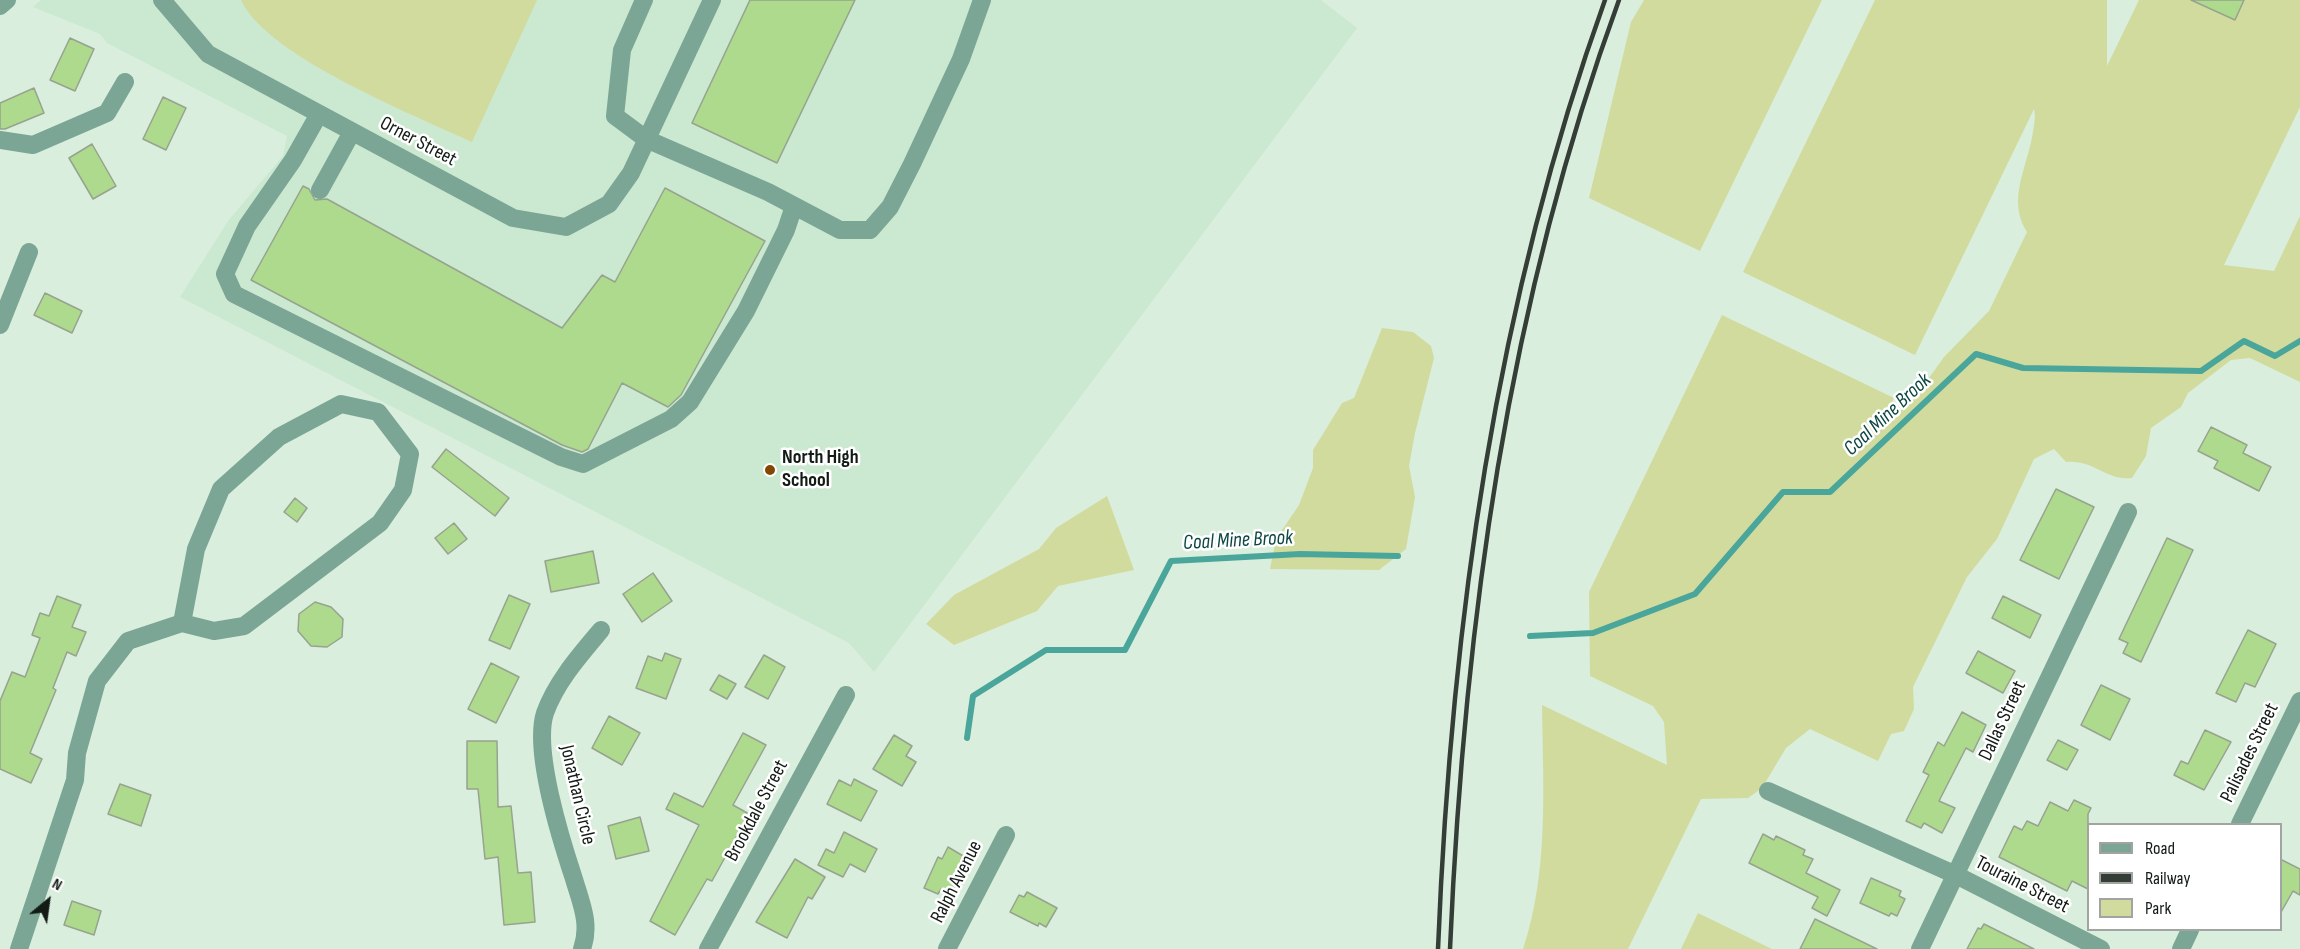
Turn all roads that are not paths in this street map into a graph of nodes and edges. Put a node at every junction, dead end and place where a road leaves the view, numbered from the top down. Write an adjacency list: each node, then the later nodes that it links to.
1 (7, 0): 6 (street)
2 (162, 0): 8 (street, Orner Street)
3 (644, 0): 11 (street)
4 (712, 0): 11 (street, Orner Street)
5 (982, 0): 13 (street)
6 (0, 6)
7 (125, 82): 10 (street)
8 (319, 114): 9 (street, Orner Street); 13 (street)
9 (352, 132): 11 (street, Orner Street); 12 (street)
10 (0, 140)
11 (646, 140): 13 (street)
12 (320, 190)
13 (794, 206)
14 (29, 252): 15 (street)
15 (0, 325)
16 (2128, 512): 24 (street, Dallas Street)
17 (182, 623): 17 (street); 26 (street)
18 (601, 630): 27 (street, Jonathan Circle)
19 (846, 695): 28 (street, Brookdale Street)
20 (2300, 701): 22 (street, Palisades Street)
21 (1768, 791): 24 (street, Touraine Street)
22 (2241, 823)
23 (1006, 836): 29 (street, Ralph Avenue)
24 (1956, 875): 30 (street, Dallas Street); 31 (street, Touraine Street)
25 (2190, 931): 32 (street)
26 (19, 949)
27 (582, 949)
28 (708, 949)
29 (947, 949)
30 (1920, 949)
31 (2101, 949)
32 (2181, 949)

